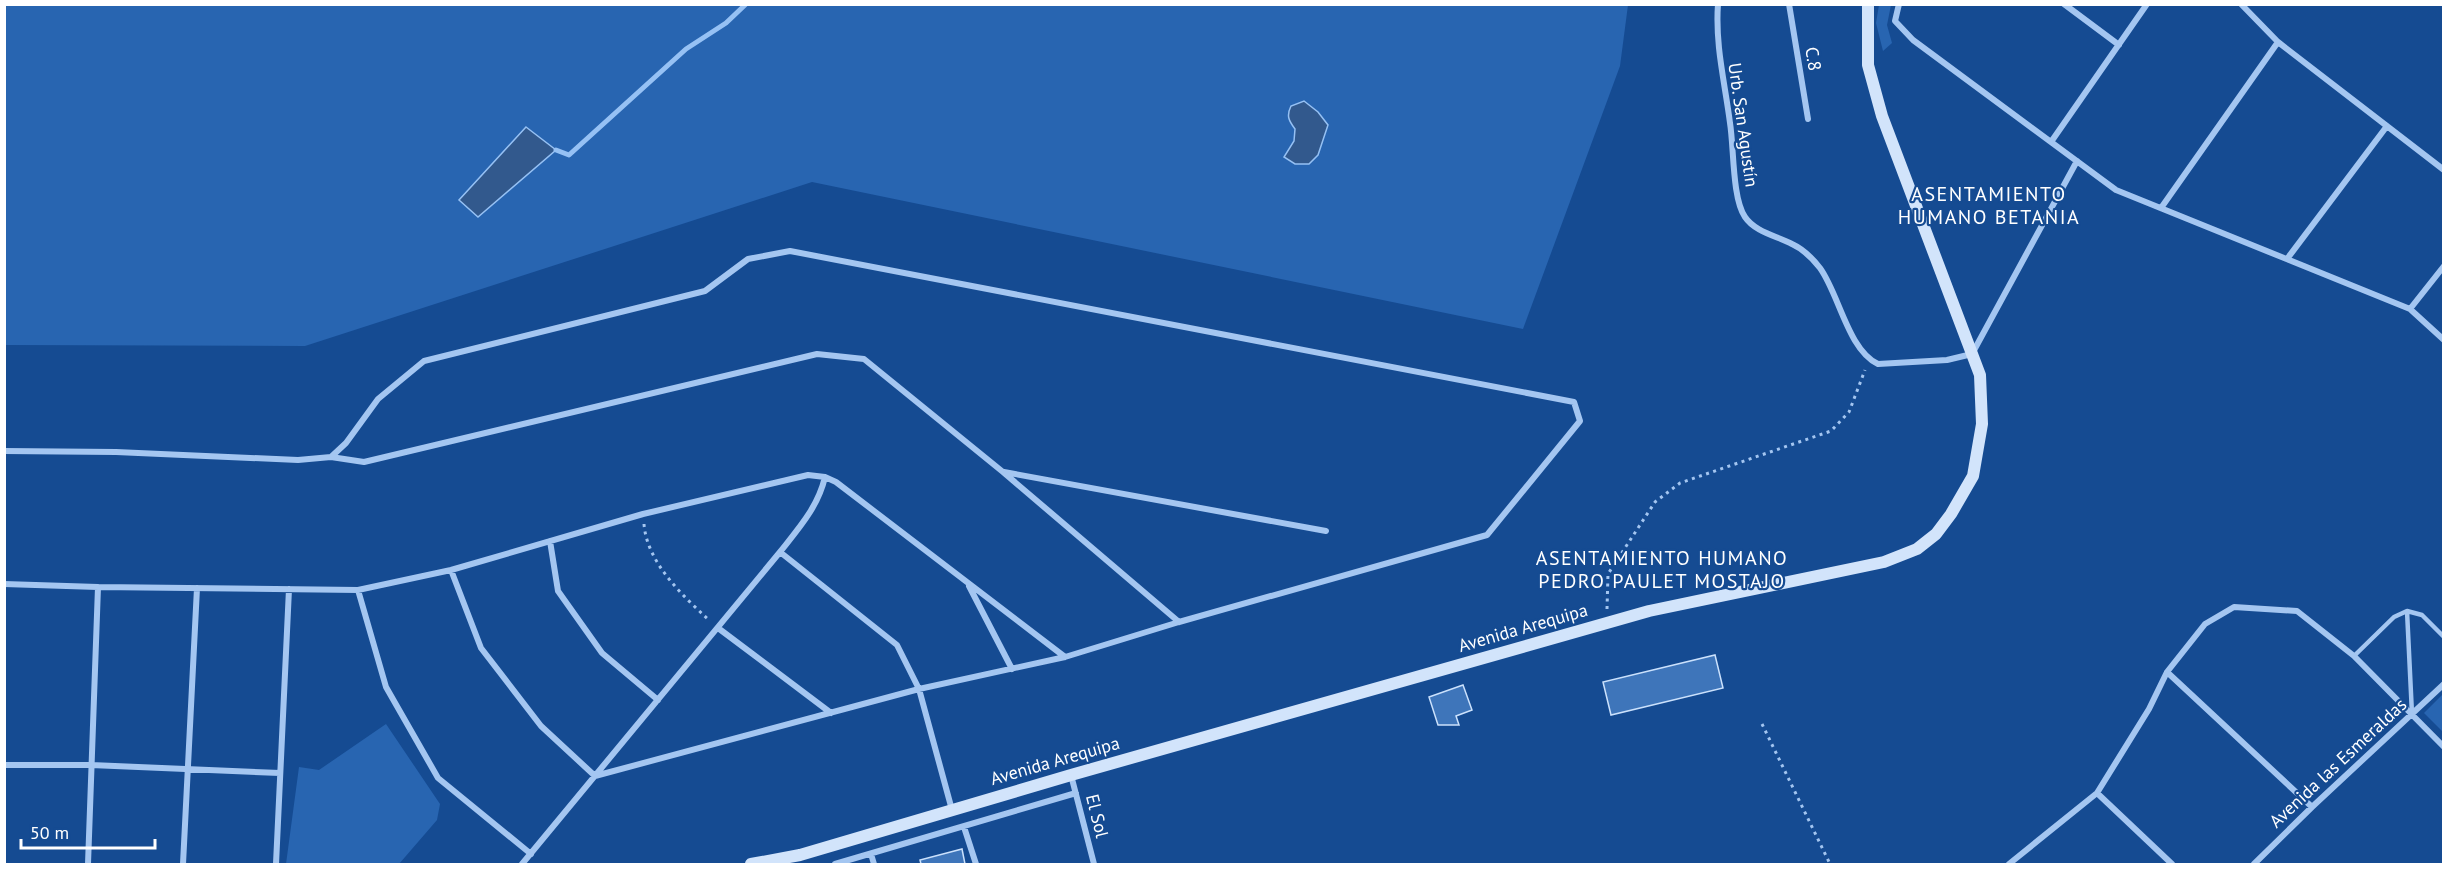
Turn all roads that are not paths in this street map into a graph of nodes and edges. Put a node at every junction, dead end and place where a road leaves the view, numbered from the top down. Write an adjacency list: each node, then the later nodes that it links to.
1 (1718, 4): 20 (street, Urb. San Agustín)
2 (1789, 4): 10 (street, C.8)
3 (1868, 4): 20 (street, Avenida Arequipa)
4 (1899, 4): 12 (street)
5 (2064, 4): 9 (street)
6 (2147, 4): 9 (street)
7 (2241, 4): 8 (street)
8 (2278, 42): 11 (street); 15 (street)
9 (2119, 45): 12 (street)
10 (1808, 119)
11 (2387, 126): 14 (street); 16 (street)
12 (2051, 142): 13 (street)
13 (2077, 161): 15 (street); 20 (street)
14 (2444, 170)
15 (2161, 208): 16 (street)
16 (2287, 259): 18 (street)
17 (2444, 266): 18 (street)
18 (2410, 309): 19 (street)
19 (2444, 340)
20 (1972, 354): 53 (street, Avenida Arequipa)
21 (4, 451): 22 (street)
22 (332, 457): 23 (street); 36 (street)
23 (1003, 472): 25 (street); 36 (street)
24 (825, 477): 26 (street); 27 (street); 29 (street)
25 (1326, 531)
26 (550, 541): 28 (street); 45 (street)
27 (780, 552): 37 (street); 44 (street)
28 (451, 570): 34 (street); 54 (street)
29 (967, 583): 40 (street); 41 (street)
30 (4, 584): 31 (street)
31 (98, 587): 32 (street); 50 (street)
32 (197, 588): 33 (street); 51 (street)
33 (289, 589): 34 (street); 52 (street)
34 (358, 590): 60 (street)
35 (2407, 611): 38 (lane); 39 (lane); 47 (lane)
36 (1179, 622): 40 (street)
37 (717, 628): 45 (street); 46 (street)
38 (2444, 637)
39 (2354, 656): 42 (street); 47 (street)
40 (1065, 657): 41 (street)
41 (1012, 669): 44 (street)
42 (2167, 672): 56 (street); 57 (street)
43 (2444, 684): 47 (street, Avenida las Esmeraldas)
44 (919, 689): 46 (street); 58 (street)
45 (658, 700): 54 (street)
46 (831, 713): 54 (street)
47 (2412, 714): 48 (street); 57 (street, Avenida las Esmeraldas)
48 (2444, 747)
49 (4, 765): 50 (street)
50 (91, 765): 51 (street); 62 (street)
51 (188, 769): 52 (street); 63 (street)
52 (280, 773): 64 (street)
53 (1071, 775): 55 (street, El Sol); 58 (street, Avenida Arequipa)
54 (595, 776): 60 (street)
55 (1076, 793): 59 (street); 70 (street, El Sol)
56 (2097, 793): 71 (street); 72 (street)
57 (2312, 807): 73 (street, Avenida las Esmeraldas)
58 (952, 810): 66 (street, Avenida Arequipa)
59 (964, 826): 61 (street); 69 (street)
60 (531, 854): 65 (street)
61 (871, 854): 67 (street); 68 (street)
62 (88, 864)
63 (183, 864)
64 (276, 864)
65 (522, 864)
66 (751, 864)
67 (835, 864)
68 (874, 864)
69 (976, 864)
70 (1094, 864)
71 (2009, 864)
72 (2172, 864)
73 (2254, 864)

